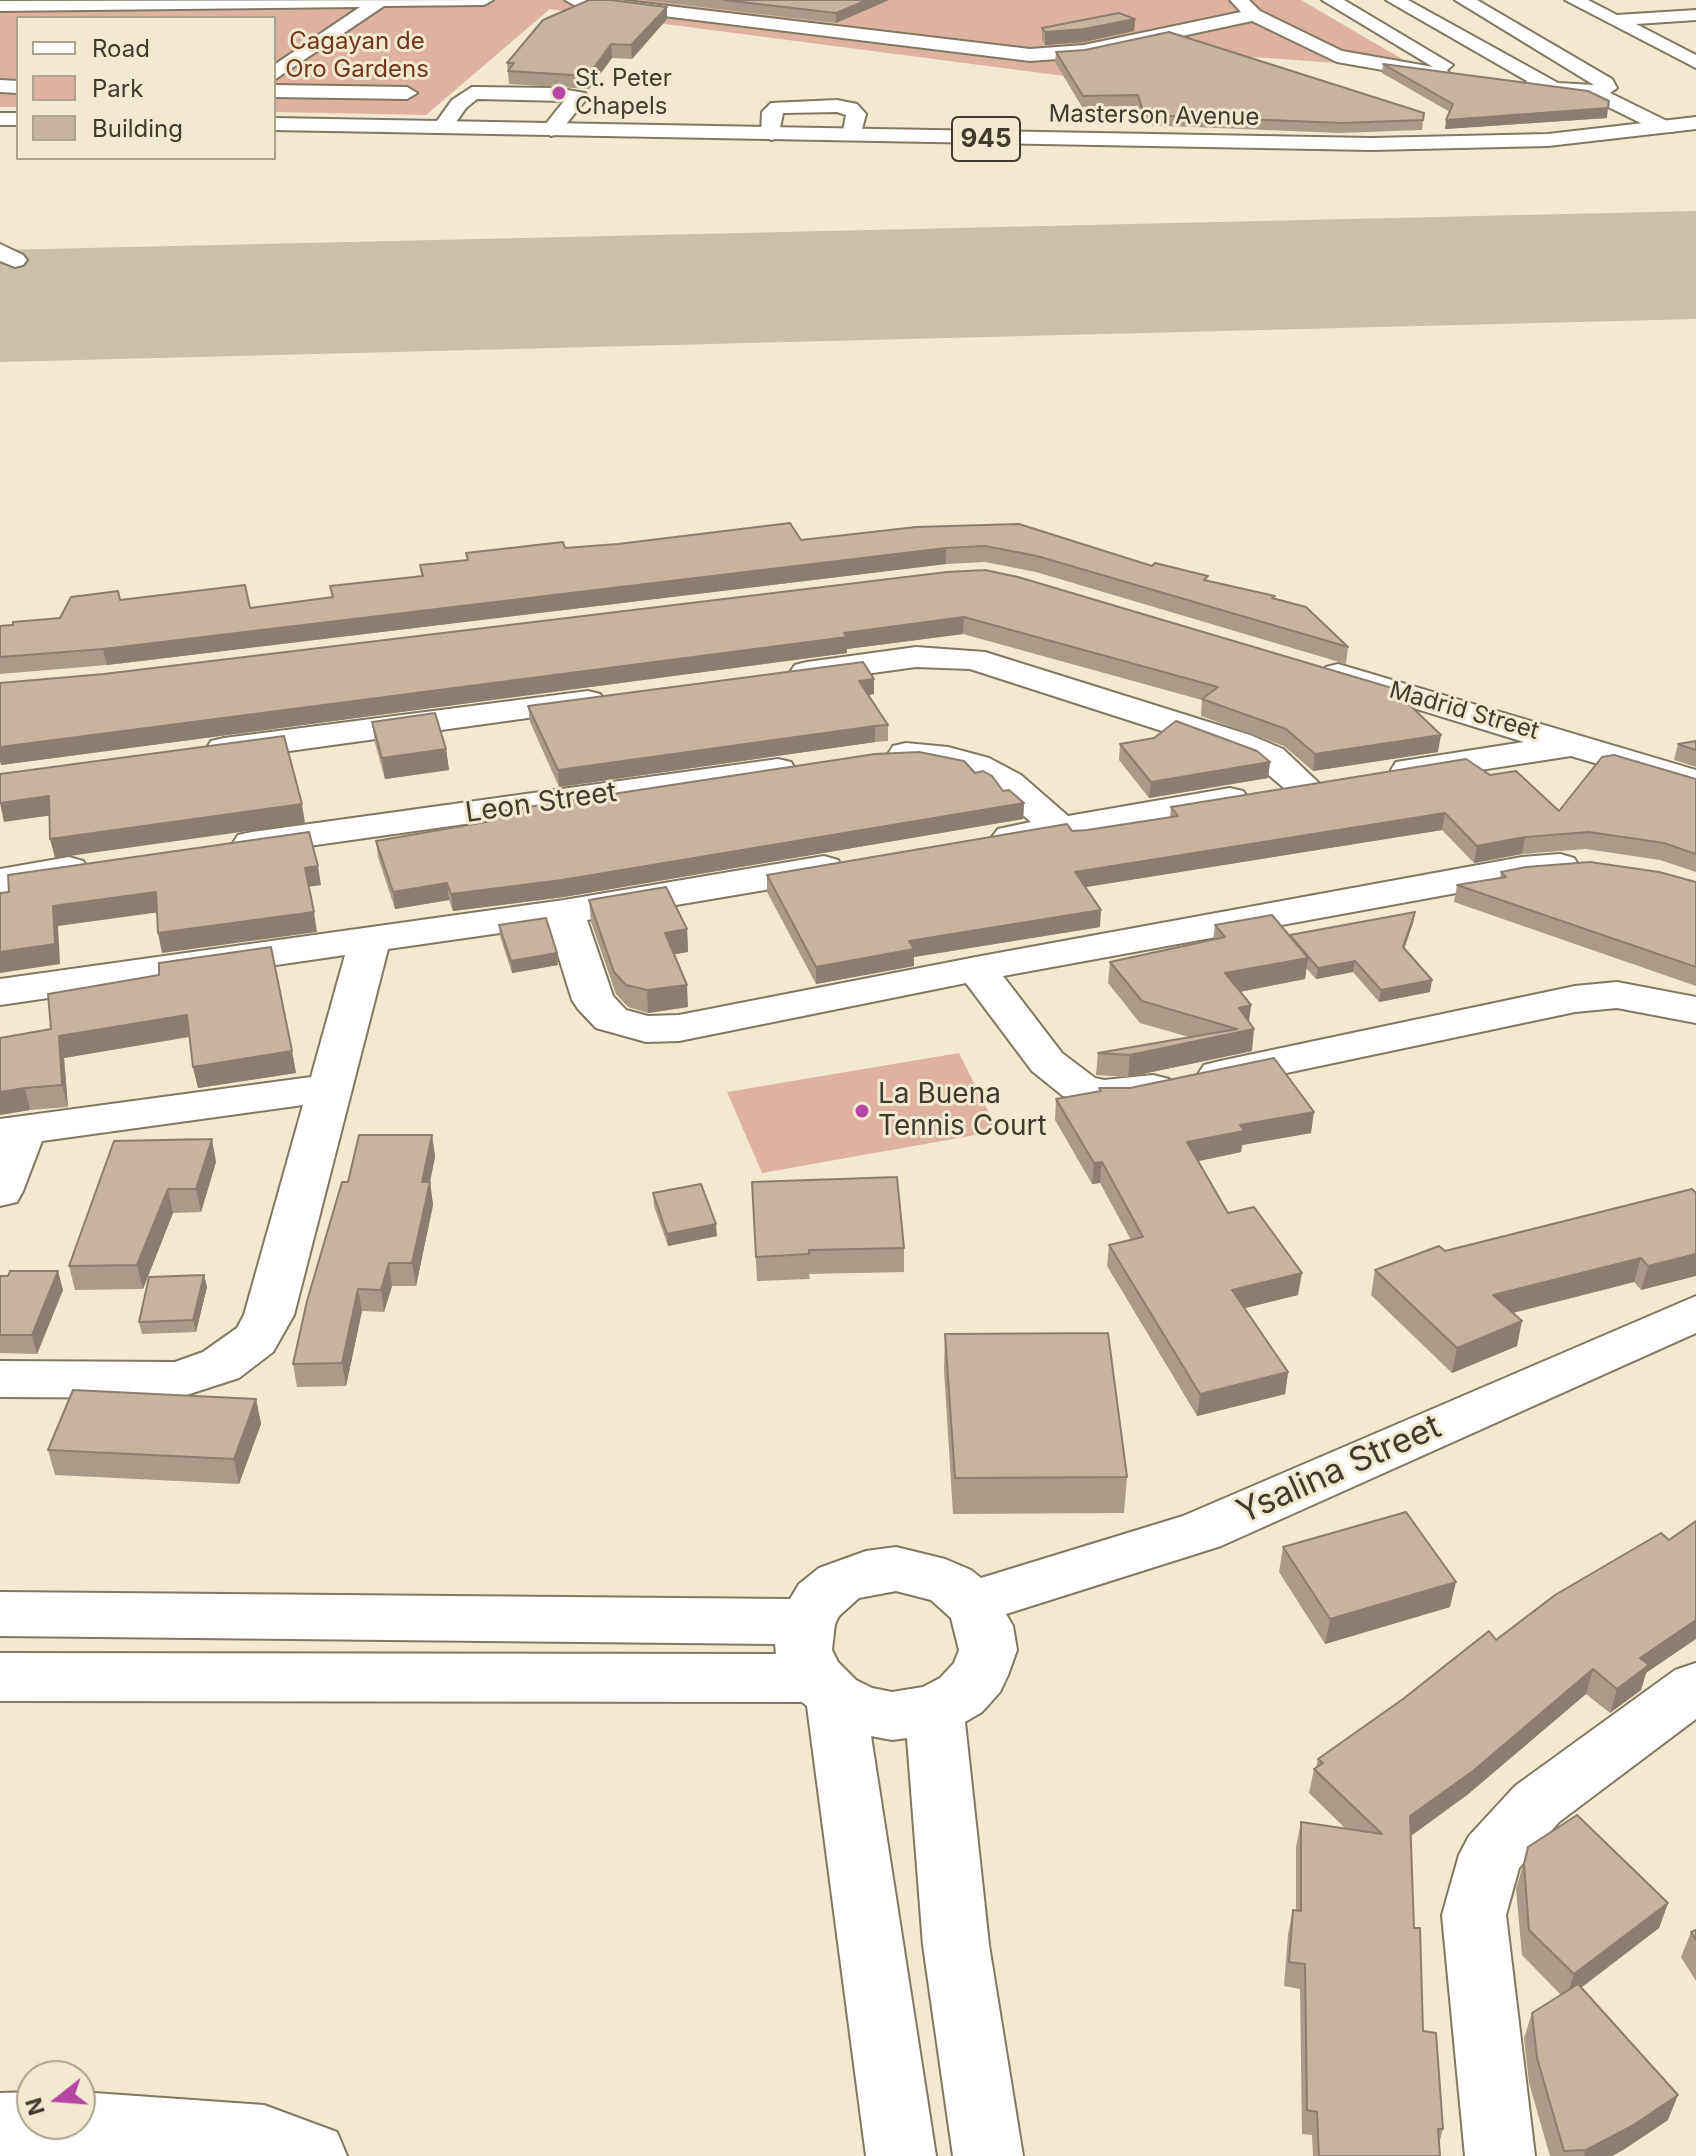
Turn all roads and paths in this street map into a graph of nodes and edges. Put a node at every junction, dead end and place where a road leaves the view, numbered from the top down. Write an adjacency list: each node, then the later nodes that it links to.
1 (484, 0): 8 (street)
2 (574, 0): 10 (street)
3 (1239, 0): 10 (street)
4 (1331, 0): 10 (street)
5 (1395, 0): 17 (street)
6 (1464, 0): 19 (street)
7 (1574, 0): 12 (street)
8 (379, 2): 9 (street); 15 (street)
9 (0, 6)
10 (1254, 15)
11 (1696, 15): 12 (street)
12 (1614, 20): 13 (street)
13 (1686, 52): 14 (street)
14 (1696, 62)
15 (276, 73)
16 (1509, 83): 17 (street)
17 (1555, 89): 19 (street)
18 (276, 91): 20 (street)
19 (1592, 92): 24 (street)
20 (407, 93)
21 (1696, 123): 24 (street, Masterson Avenue / 945)
22 (276, 124): 23 (street, Masterson Avenue / 945)
23 (442, 128): 25 (street, Masterson Avenue / 945); 25 (street)
24 (1666, 128): 27 (street, Masterson Avenue / 945)
25 (551, 130): 26 (street, Masterson Avenue / 945)
26 (771, 134): 27 (street, Masterson Avenue / 945); 27 (street)
27 (852, 136)
28 (1309, 666): 31 (street, Madrid Street)
29 (774, 676): 37 (street)
30 (616, 697): 32 (street)
31 (1579, 744): 35 (street); 36 (street, Madrid Street)
32 (190, 754)
33 (875, 756): 37 (street)
34 (813, 765): 39 (street, Leon Street)
35 (1380, 774)
36 (1696, 782)
37 (1061, 829): 38 (street)
38 (984, 842)
39 (218, 848)
40 (859, 862): 44 (street)
41 (109, 863): 43 (street)
42 (1601, 866): 46 (street)
43 (0, 881)
44 (564, 912): 45 (street); 46 (street)
45 (370, 939): 47 (street); 49 (street)
46 (976, 969): 48 (street)
47 (0, 992)
48 (1696, 1010)
49 (331, 1088): 50 (street); 53 (street)
50 (11, 1131): 51 (street)
51 (0, 1191)
52 (1696, 1313): 54 (street, Ysalina Street)
53 (0, 1379)
54 (972, 1603): 56 (street); 60 (street)
55 (0, 1614): 56 (street)
56 (806, 1622): 59 (street)
57 (0, 1677): 59 (street)
58 (1696, 1687): 65 (street)
59 (825, 1688): 60 (street); 63 (street)
60 (934, 1710): 64 (street)
61 (0, 2126): 62 (street)
62 (312, 2156)
63 (901, 2156)
64 (988, 2156)
65 (1500, 2156)

